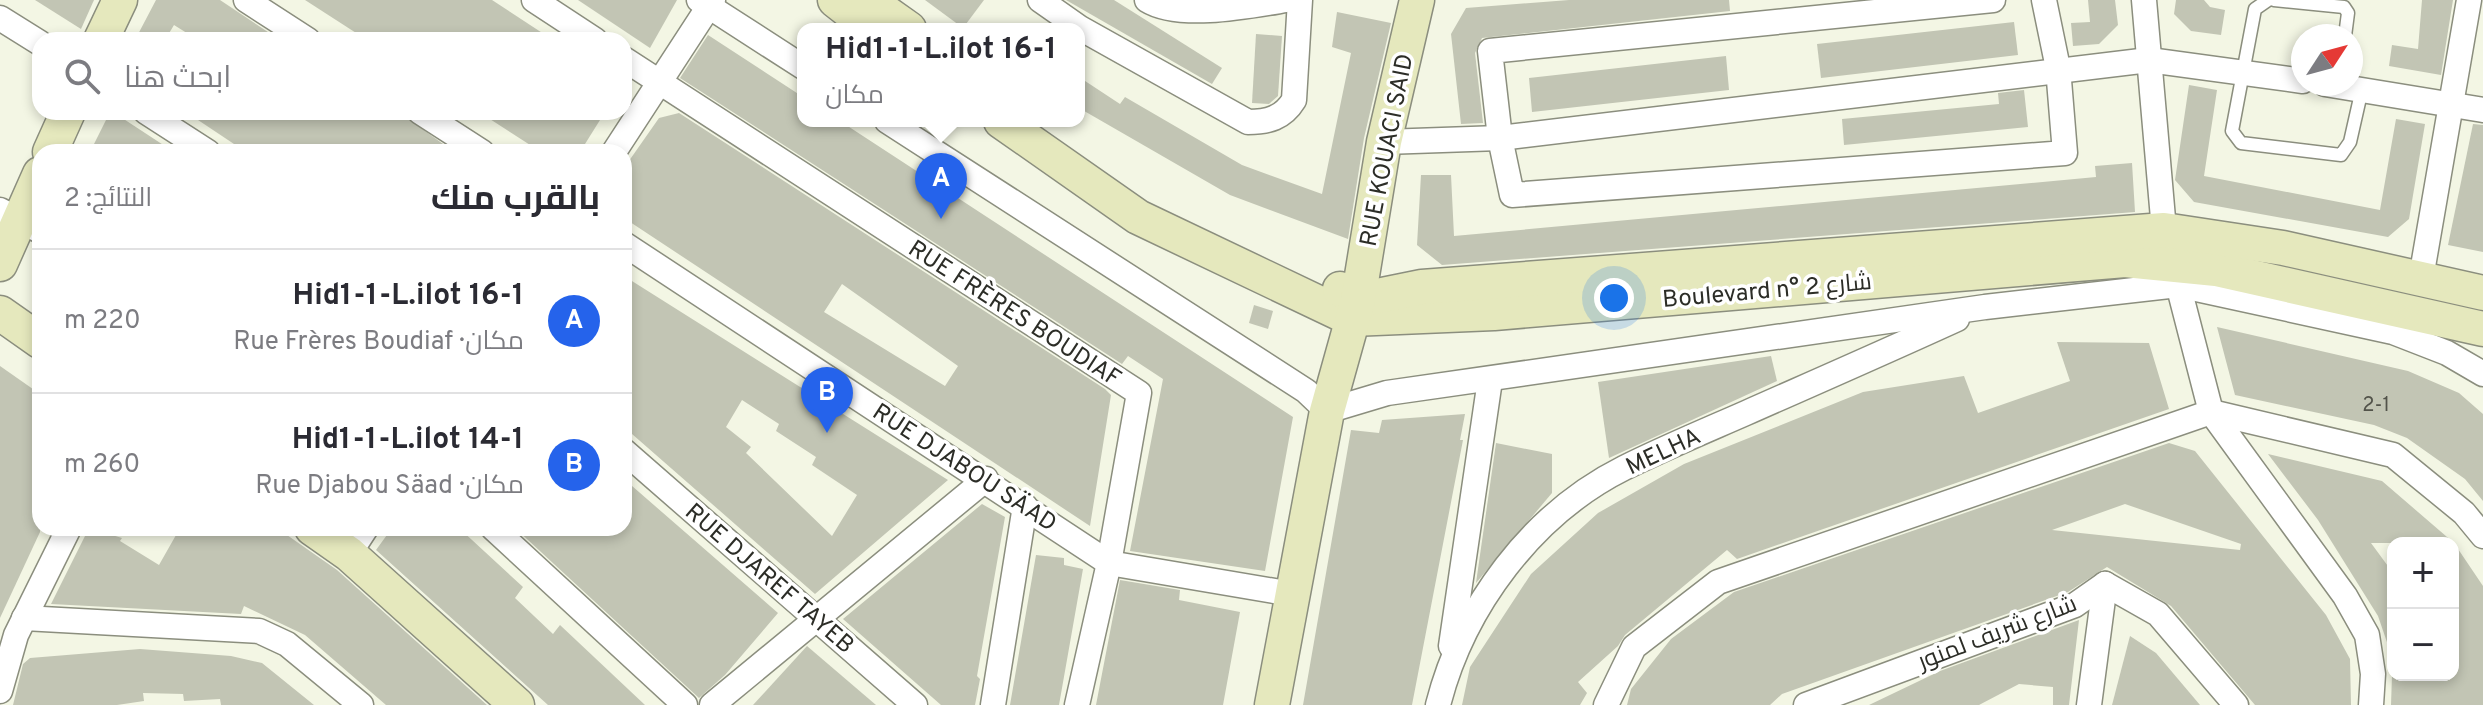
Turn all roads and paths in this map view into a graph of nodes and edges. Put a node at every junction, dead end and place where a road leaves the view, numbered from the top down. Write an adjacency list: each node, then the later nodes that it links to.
1 (120, 0): 23 (main road)
2 (246, 0): 24 (street)
3 (534, 0): 25 (street)
4 (835, 0): 18 (main road)
5 (868, 0): 19 (main road)
6 (1040, 0): 20 (street)
7 (1147, 0): 8 (street)
8 (1286, 0)
9 (1300, 0): 22 (street)
10 (1417, 0): 45 (main road, RUE KOUACI SAID)
11 (1993, 0): 44 (street)
12 (2044, 0): 30 (street)
13 (2144, 0): 27 (street)
14 (2271, 0): 21 (lane); 31 (lane)
15 (2469, 0): 36 (street)
16 (707, 2): 28 (street); 33 (street)
17 (0, 18): 26 (street)
18 (864, 23)
19 (901, 23)
20 (1073, 23)
21 (2347, 24)
22 (1085, 31)
23 (105, 32)
24 (296, 32)
25 (583, 32)
26 (32, 38)
27 (2149, 60): 30 (street); 31 (street); 52 (street)
28 (797, 63)
29 (632, 64): 33 (street, RUE FRÈRES BOUDIAF)
30 (2058, 68): 44 (street); 44 (street)
31 (2241, 73): 32 (street); 35 (lane)
32 (2291, 79)
33 (660, 82): 49 (street); 74 (street, RUE FRÈRES BOUDIAF)
34 (2363, 89): 36 (street)
35 (2343, 96)
36 (2454, 103): 37 (street); 56 (street)
37 (2483, 110)
38 (64, 120): 46 (main road)
39 (158, 120): 47 (street)
40 (432, 120): 48 (street)
41 (896, 127): 65 (street)
42 (1010, 127): 59 (main road, Boulevard n° شارع 2)
43 (1046, 127): 59 (main road)
44 (1500, 138): 45 (street)
45 (1384, 142): 59 (main road, RUE KOUACI SAID)
46 (54, 144)
47 (196, 144)
48 (470, 144)
49 (619, 144)
50 (32, 192): 51 (main road)
51 (20, 220): 54 (main road)
52 (2164, 230): 55 (street); 56 (main road, Boulevard n° شارع 2); 59 (main road, Boulevard n° شارع 2)
53 (632, 249): 68 (street, RUE DJABOU SÄAD)
54 (0, 264)
55 (2175, 275): 58 (street); 59 (main road, Boulevard n° شارع 2); 61 (main road, Boulevard n° شارع 2); 63 (street); 66 (street)
56 (2421, 278): 57 (main road, Boulevard n° شارع 2)
57 (2483, 293)
58 (1985, 307): 64 (street); 79 (street, MELHA)
59 (1355, 310): 65 (main road, RUE KOUACI SAID)
60 (0, 313): 62 (main road)
61 (2483, 329)
62 (32, 335)
63 (2483, 374)
64 (1490, 380): 65 (street); 79 (street)
65 (1327, 411): 76 (main road, RUE KOUACI SAID)
66 (2211, 412): 72 (street); 90 (street); 94 (street)
67 (632, 458): 77 (street, RUE DJAREF TAYEB)
68 (986, 479): 69 (street, RUE DJABOU SÄAD); 77 (street)
69 (1025, 506): 74 (street, RUE DJABOU SÄAD); 86 (street)
70 (65, 536): 78 (street)
71 (502, 536): 83 (street)
72 (2483, 536)
73 (358, 541): 82 (main road)
74 (1109, 563): 76 (street, RUE DJABOU SÄAD); 87 (street, RUE FRÈRES BOUDIAF)
75 (2105, 584): 91 (street, شارع شريف لمنور); 92 (street); 93 (street, شارع شريف لمنور)
76 (1292, 594): 88 (main road, RUE KOUACI SAID)
77 (815, 617): 84 (street); 85 (street, RUE DJAREF TAYEB)
78 (24, 618): 80 (street); 81 (street)
79 (1449, 664): 89 (street, MELHA)
80 (0, 691)
81 (361, 705)
82 (517, 705)
83 (685, 705)
84 (712, 705)
85 (915, 705)
86 (993, 705)
87 (1077, 705)
88 (1272, 705)
89 (1438, 705)
90 (1606, 705)
91 (1806, 705)
92 (2089, 705)
93 (2236, 705)
94 (2371, 705)

